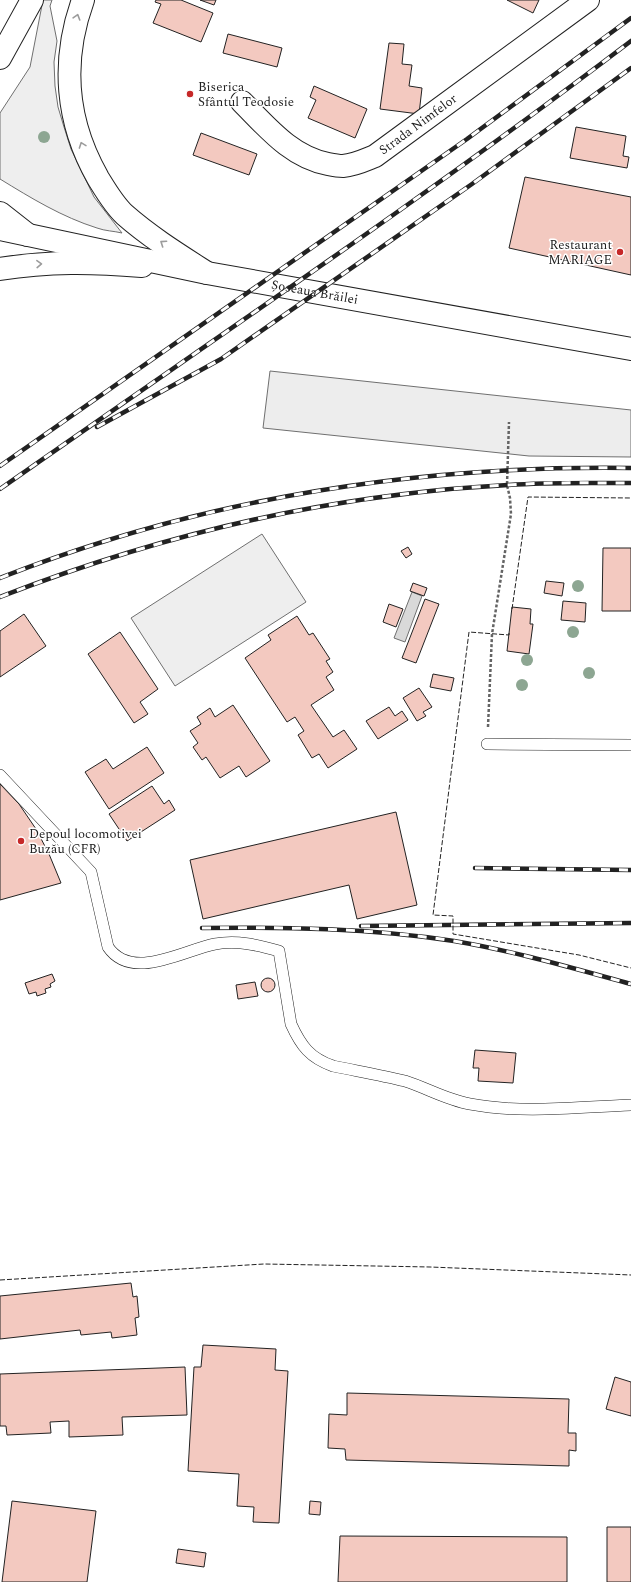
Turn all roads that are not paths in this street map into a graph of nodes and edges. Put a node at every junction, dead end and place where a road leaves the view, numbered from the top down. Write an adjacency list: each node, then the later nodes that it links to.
1 (32, 0): 4 (main road)
2 (83, 0): 10 (main road, one-way to 2)
3 (588, 0): 5 (main road, Strada Nimfelor)
4 (0, 58)
5 (242, 102)
6 (0, 213): 8 (main road)
7 (0, 229): 8 (main road, Șoseaua Brăilei)
8 (28, 235): 10 (main road, Șoseaua Brăilei)
9 (0, 269): 10 (main road, one-way to 10)
10 (207, 273): 11 (main road, Șoseaua Brăilei)
11 (631, 349)
12 (487, 744): 13 (lane)
13 (631, 745)
14 (0, 775): 15 (lane)
15 (631, 1105)

